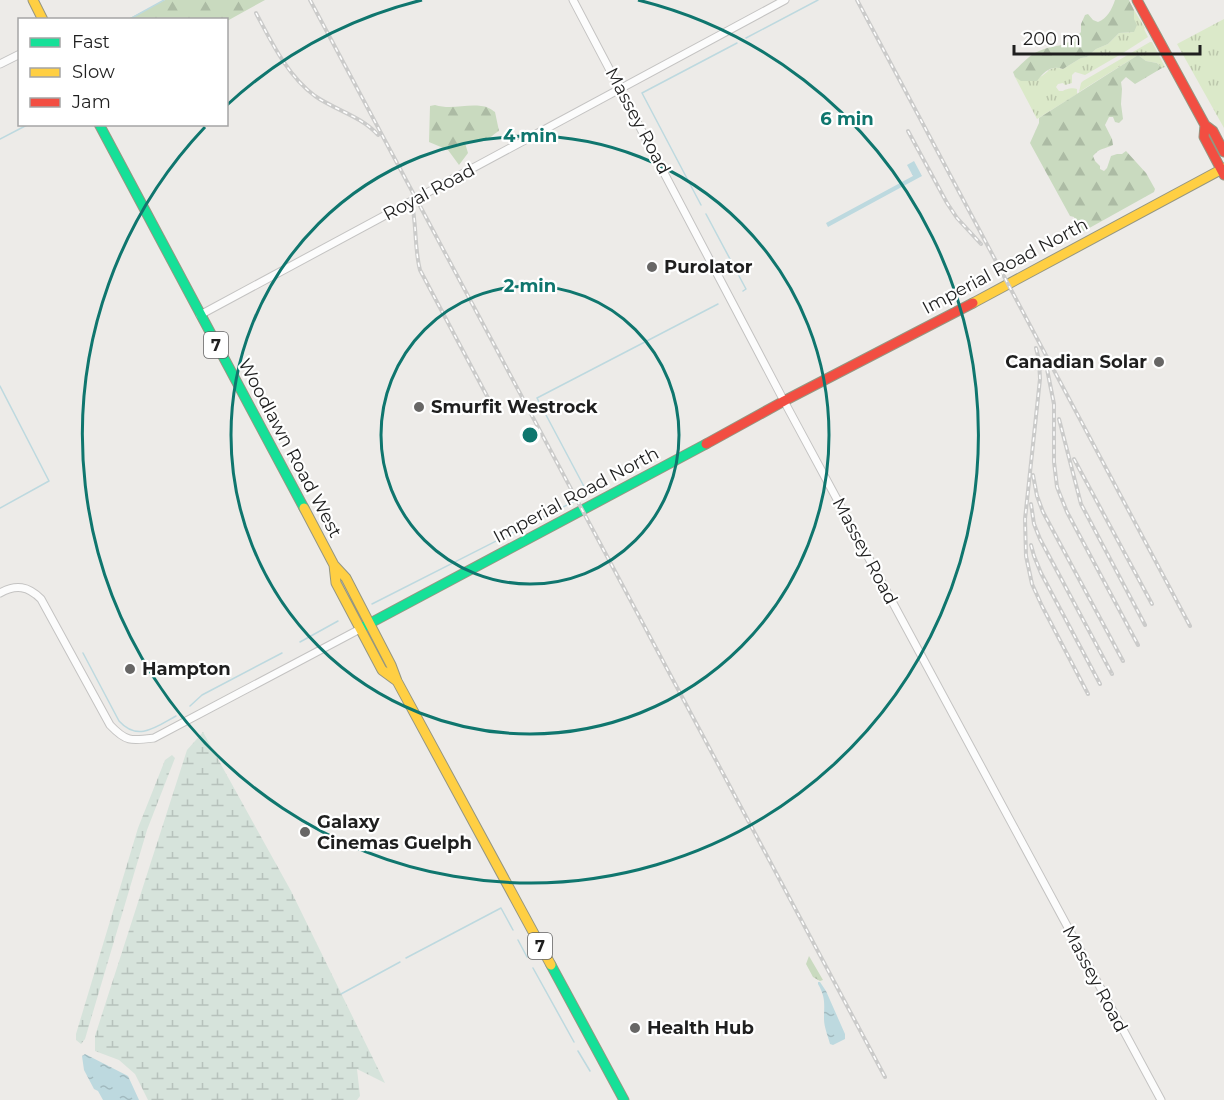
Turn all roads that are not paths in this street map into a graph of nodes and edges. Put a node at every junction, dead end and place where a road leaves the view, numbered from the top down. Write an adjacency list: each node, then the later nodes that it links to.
1 (33, 0): 5 (main road)
2 (573, 0): 8 (street, Massey Road)
3 (785, 0): 8 (street, Royal Road)
4 (1137, 0): 9 (main road)
5 (42, 18)
6 (18, 55): 7 (street)
7 (0, 64)
8 (621, 89): 13 (street, Royal Road); 14 (street, Massey Road)
9 (1205, 125): 11 (main road); 12 (main road)
10 (100, 126): 13 (main road, Woodlawn Road West / 7)
11 (1224, 152)
12 (1223, 171): 14 (main road, Imperial Road North)
13 (200, 315): 15 (main road, Woodlawn Road West / 7)
14 (784, 401): 17 (main road, Imperial Road North); 21 (street, Massey Road)
15 (334, 565): 17 (main road, Woodlawn Road West / 7); 18 (main road, Woodlawn Road West / 7)
16 (0, 593): 18 (street, Imperial Road North)
17 (370, 623): 18 (main road, Imperial Road North); 19 (main road, Woodlawn Road West / 7)
18 (360, 629): 19 (main road, Woodlawn Road West / 7)
19 (397, 681): 20 (main road, Woodlawn Road West / 7)
20 (624, 1100)
21 (1161, 1100)

